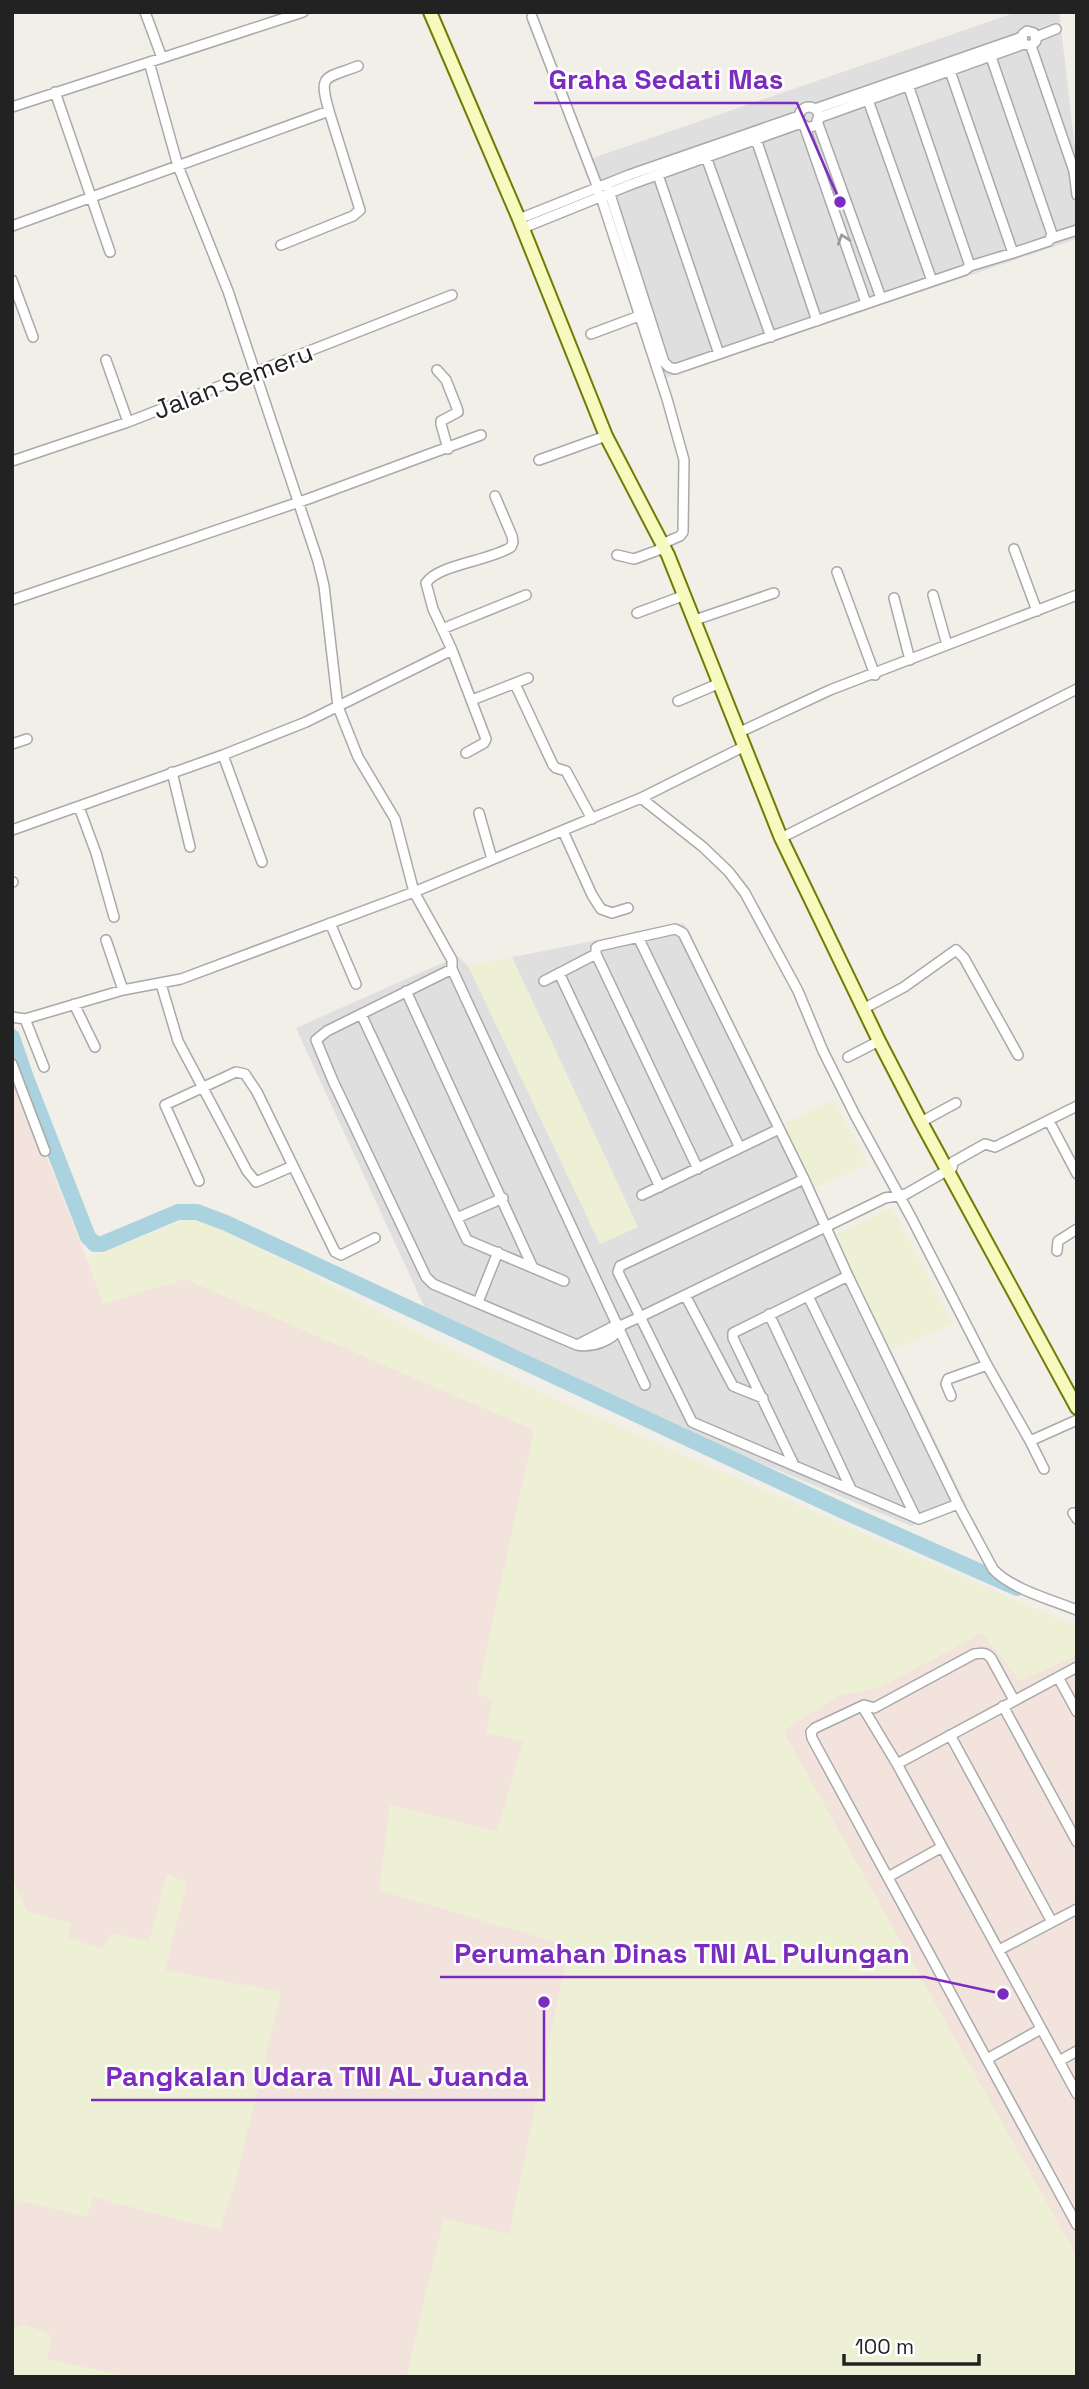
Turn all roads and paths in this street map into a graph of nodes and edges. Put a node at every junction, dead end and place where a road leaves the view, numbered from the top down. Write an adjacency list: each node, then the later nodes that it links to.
1 (145, 12): 9 (street)
2 (303, 12): 4 (street)
3 (430, 12): 28 (street)
4 (286, 15): 9 (street)
5 (532, 17): 23 (street)
6 (1056, 29): 7 (street)
7 (1026, 43): 8 (street); 12 (street); 24 (street)
8 (991, 57): 11 (street); 31 (street)
9 (155, 60): 13 (street); 21 (street)
10 (358, 66): 16 (street)
11 (950, 71): 12 (street); 34 (street)
12 (907, 81): 14 (street); 17 (street); 35 (street)
13 (55, 92): 15 (street); 25 (street)
14 (868, 100): 17 (street); 37 (street)
15 (12, 107)
16 (329, 111): 21 (street); 32 (street)
17 (817, 116): 18 (street); 18 (street); 26 (street)
18 (801, 121): 19 (street); 20 (street); 27 (street)
19 (756, 139): 20 (street); 42 (street)
20 (705, 153): 22 (street); 23 (street); 45 (street)
21 (178, 166): 25 (street); 49 (street)
22 (658, 175): 23 (street); 46 (street)
23 (604, 191): 28 (street); 41 (street); 46 (street)
24 (1077, 195)
25 (92, 197): 29 (street); 33 (street)
26 (849, 207): 27 (street); 39 (street)
27 (834, 213): 40 (street, one-way to 27)
28 (521, 224): 52 (street)
29 (12, 226)
30 (1077, 230): 31 (street)
31 (1052, 238): 34 (street)
32 (281, 245)
33 (110, 252)
34 (1013, 253): 35 (street)
35 (970, 266): 37 (street)
36 (12, 280): 44 (street)
37 (932, 281): 39 (street)
38 (452, 295): 49 (street, Jalan Semeru)
39 (881, 298): 40 (street)
40 (866, 303): 42 (street)
41 (639, 316): 43 (street); 58 (street)
42 (817, 321): 45 (street)
43 (591, 334)
44 (33, 337)
45 (771, 337): 46 (street)
46 (719, 354)
47 (106, 360): 50 (street)
48 (437, 370): 53 (street)
49 (260, 371): 50 (street, Jalan Semeru); 57 (street)
50 (128, 422): 55 (street, Jalan Semeru)
51 (481, 435): 53 (street)
52 (607, 436): 54 (street); 58 (street)
53 (448, 449): 57 (street)
54 (539, 460)
55 (12, 461)
56 (495, 496): 72 (street)
57 (303, 501): 68 (street); 83 (street)
58 (663, 546): 60 (street); 64 (street)
59 (1014, 549): 69 (street)
60 (617, 555)
61 (837, 572): 76 (street)
62 (774, 593): 71 (street)
63 (526, 594): 72 (street)
64 (685, 595): 70 (street); 71 (street)
65 (933, 595): 73 (street)
66 (1077, 595): 69 (street)
67 (894, 598): 75 (street)
68 (12, 600)
69 (1037, 611): 73 (street)
70 (638, 613)
71 (695, 620): 78 (street)
72 (442, 629): 74 (street)
73 (947, 645): 75 (street)
74 (452, 650): 81 (street); 83 (street)
75 (910, 660): 76 (street)
76 (875, 675): 84 (street)
77 (528, 678): 79 (street)
78 (720, 683): 82 (street); 84 (street)
79 (515, 684): 81 (street); 94 (street)
80 (1077, 689): 97 (street)
81 (472, 701): 88 (street)
82 (678, 701)
83 (343, 705): 89 (street); 101 (street)
84 (740, 732): 87 (street)
85 (27, 738): 86 (street)
86 (12, 744)
87 (745, 746): 91 (street); 97 (street)
88 (466, 753)
89 (223, 755): 90 (street); 100 (street)
90 (172, 772): 92 (street); 98 (street)
91 (645, 796): 94 (street); 142 (street)
92 (79, 807): 95 (street); 103 (street)
93 (479, 813): 99 (street)
94 (592, 819): 96 (street)
95 (12, 830)
96 (563, 831): 99 (street); 102 (street)
97 (780, 838): 116 (street)
98 (190, 847)
99 (492, 859): 101 (street)
100 (262, 862)
101 (419, 889): 104 (street); 108 (street)
102 (628, 908)
103 (114, 917)
104 (330, 923): 111 (street); 112 (street)
105 (638, 937): 107 (street); 131 (street); 132 (street)
106 (106, 940): 113 (street)
107 (596, 954): 109 (street); 135 (street)
108 (452, 969): 114 (street); 157 (street)
109 (559, 973): 110 (street); 140 (street)
110 (544, 981)
111 (161, 984): 113 (street); 126 (street)
112 (356, 984)
113 (123, 990): 115 (street)
114 (406, 990): 117 (street); 143 (street)
115 (74, 1004): 119 (street); 121 (street)
116 (863, 1009): 120 (street); 122 (street)
117 (361, 1014): 144 (street); 155 (street)
118 (12, 1017): 119 (street)
119 (25, 1018): 125 (street)
120 (879, 1041): 123 (street); 129 (street)
121 (95, 1046)
122 (1018, 1055)
123 (848, 1056)
124 (12, 1064): 133 (street)
125 (44, 1067)
126 (205, 1088): 134 (street); 134 (street); 139 (street)
127 (956, 1103): 129 (street)
128 (1077, 1106): 130 (street)
129 (927, 1119): 136 (street)
130 (1049, 1121): 136 (street); 137 (street)
131 (779, 1129): 132 (street); 138 (street)
132 (740, 1148): 135 (street)
133 (45, 1151)
134 (293, 1166): 147 (street)
135 (698, 1168): 140 (street)
136 (948, 1170): 142 (street); 162 (street)
137 (1077, 1174)
138 (804, 1179): 145 (street); 157 (street)
139 (199, 1181)
140 (660, 1187): 141 (street)
141 (642, 1195)
142 (899, 1196): 145 (street); 158 (street)
143 (503, 1198): 144 (street); 150 (street)
144 (457, 1218): 149 (street)
145 (825, 1227): 151 (street); 153 (street)
146 (1077, 1228): 148 (street)
147 (375, 1238)
148 (1057, 1251)
149 (498, 1252): 150 (street); 155 (street)
150 (533, 1268): 152 (street)
151 (848, 1276): 154 (street); 168 (street)
152 (564, 1281)
153 (685, 1294): 157 (street); 161 (street)
154 (808, 1296): 156 (street); 169 (street)
155 (478, 1302): 157 (street)
156 (769, 1314): 161 (street); 167 (street)
157 (626, 1324): 159 (street); 165 (street)
158 (987, 1366): 160 (street); 164 (street)
159 (645, 1385)
160 (951, 1396)
161 (763, 1398): 165 (street)
162 (1077, 1408)
163 (1077, 1420): 164 (street)
164 (1030, 1441): 166 (street)
165 (793, 1463): 167 (street)
166 (1044, 1469)
167 (851, 1489): 169 (street)
168 (958, 1504): 169 (street); 170 (street)
169 (916, 1518)
170 (1077, 1611)
171 (1077, 1667): 172 (street)
172 (1058, 1677): 173 (street); 176 (street)
173 (1014, 1700): 174 (street); 175 (street)
174 (862, 1706): 178 (street); 181 (street)
175 (1003, 1706): 177 (street); 179 (street)
176 (1077, 1712)
177 (950, 1735): 178 (street); 183 (street)
178 (897, 1764): 180 (street)
179 (1077, 1842)
180 (942, 1847): 181 (street); 184 (street)
181 (888, 1877): 187 (street)
182 (1077, 1909): 183 (street)
183 (1052, 1922): 184 (street)
184 (999, 1950): 185 (street)
185 (1041, 2029): 187 (street); 188 (street)
186 (1077, 2051): 188 (street)
187 (987, 2059): 190 (street)
188 (1059, 2061): 189 (street)
189 (1077, 2094)
190 (1077, 2225)

